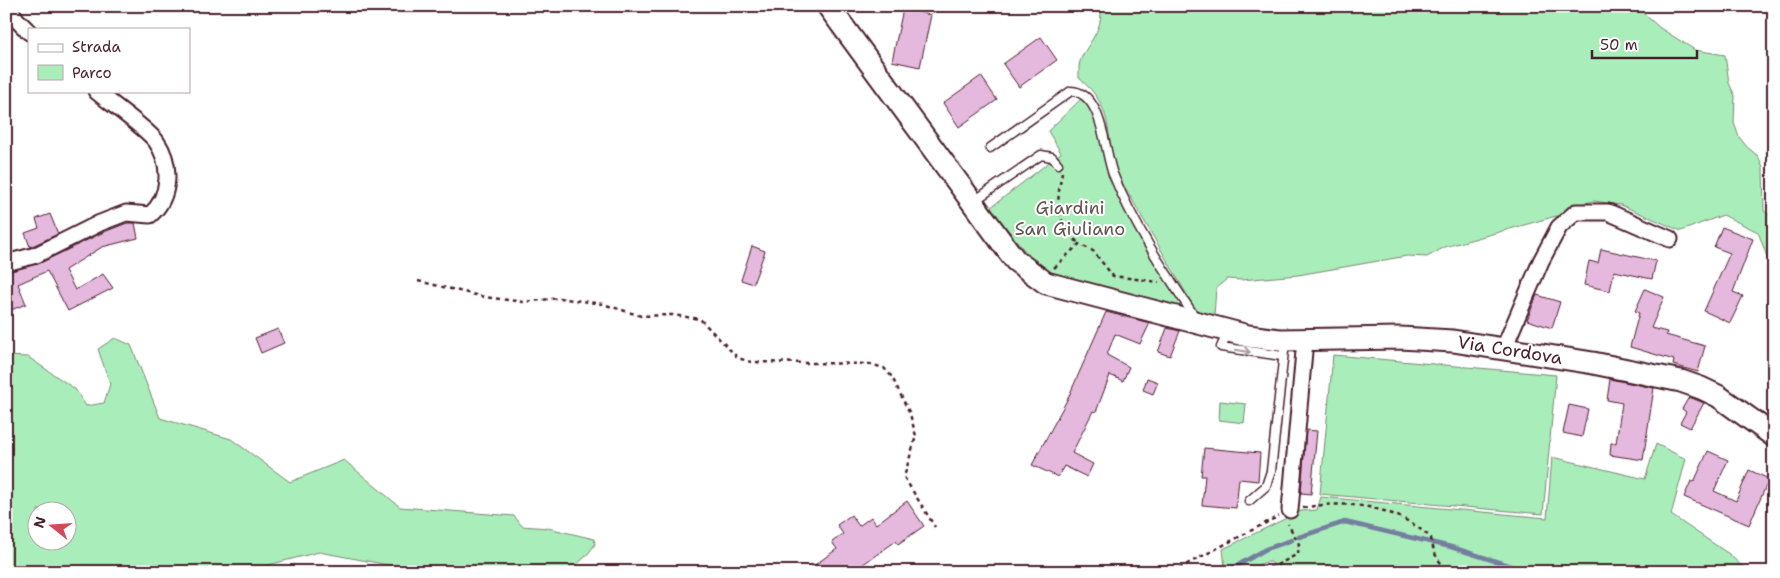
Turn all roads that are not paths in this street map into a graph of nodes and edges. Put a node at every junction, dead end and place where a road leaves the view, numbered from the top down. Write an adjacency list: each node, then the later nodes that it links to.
1 (8, 6): 3 (street)
2 (828, 6): 7 (street)
3 (28, 31)
4 (97, 92): 9 (street)
5 (990, 148): 10 (lane)
6 (1058, 164): 7 (lane)
7 (973, 202): 10 (street, Via Cordova)
8 (1670, 239): 11 (street)
9 (6, 263)
10 (1197, 321): 12 (street, Via Cordova)
11 (1504, 348): 12 (street, Via Cordova); 13 (street, Via Cordova)
12 (1294, 349): 14 (lane); 15 (street)
13 (1774, 436)
14 (1249, 501)
15 (1286, 512)

